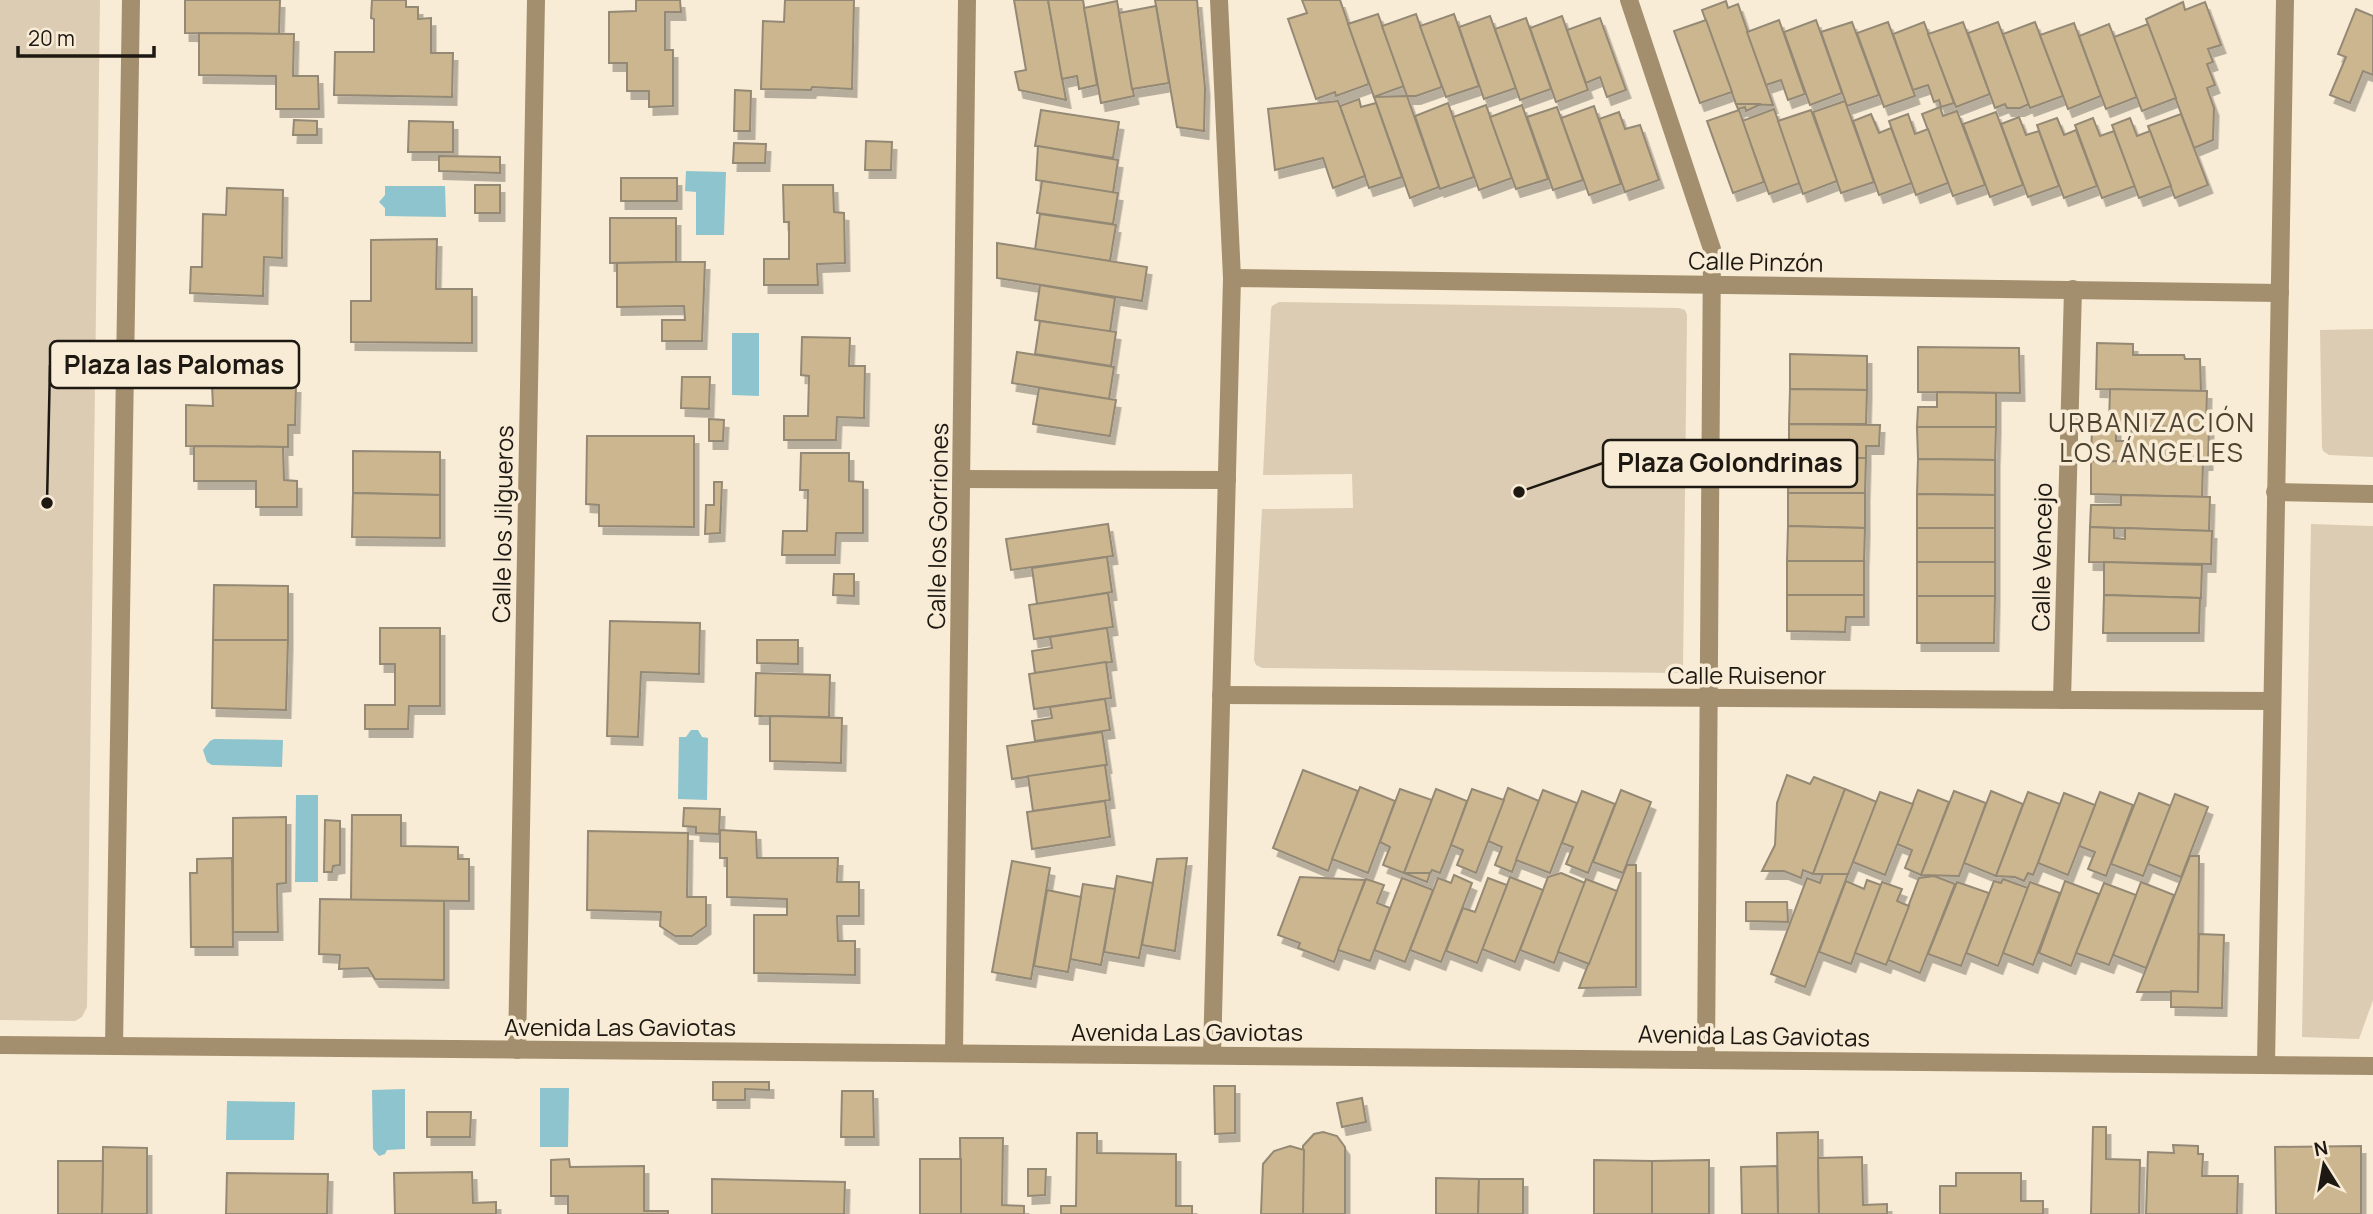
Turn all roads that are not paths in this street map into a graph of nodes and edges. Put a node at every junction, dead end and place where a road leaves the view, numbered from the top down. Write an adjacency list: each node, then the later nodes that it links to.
1 (131, 0): 20 (street)
2 (536, 0): 21 (street, Calle los Jilgueros)
3 (967, 0): 11 (street, Calle los Gorriones)
4 (1219, 0): 7 (street)
5 (1629, 0): 8 (street)
6 (2285, 0): 10 (street)
7 (1232, 278): 8 (street, Calle Pinzón); 12 (street)
8 (1712, 285): 9 (street, Calle Pinzón); 16 (street)
9 (2073, 289): 10 (street, Calle Pinzón); 17 (street, Calle Vencejo)
10 (2280, 293): 13 (street)
11 (962, 479): 12 (street); 22 (street, Calle los Gorriones)
12 (1227, 480): 15 (street)
13 (2276, 492): 14 (street); 18 (street)
14 (2373, 494)
15 (1221, 695): 16 (street, Calle Ruisenor); 23 (street)
16 (1708, 698): 17 (street, Calle Ruisenor); 24 (street)
17 (2062, 700): 18 (street, Calle Ruisenor)
18 (2272, 701): 25 (street)
19 (0, 1045): 20 (street, Avenida Las Gaviotas)
20 (114, 1046): 21 (street, Avenida Las Gaviotas)
21 (517, 1050): 22 (street, Avenida Las Gaviotas)
22 (954, 1053): 23 (street, Avenida Las Gaviotas)
23 (1212, 1055): 24 (street, Avenida Las Gaviotas)
24 (1706, 1059): 25 (street, Avenida Las Gaviotas)
25 (2266, 1065): 26 (street, Avenida Las Gaviotas)
26 (2373, 1066)

